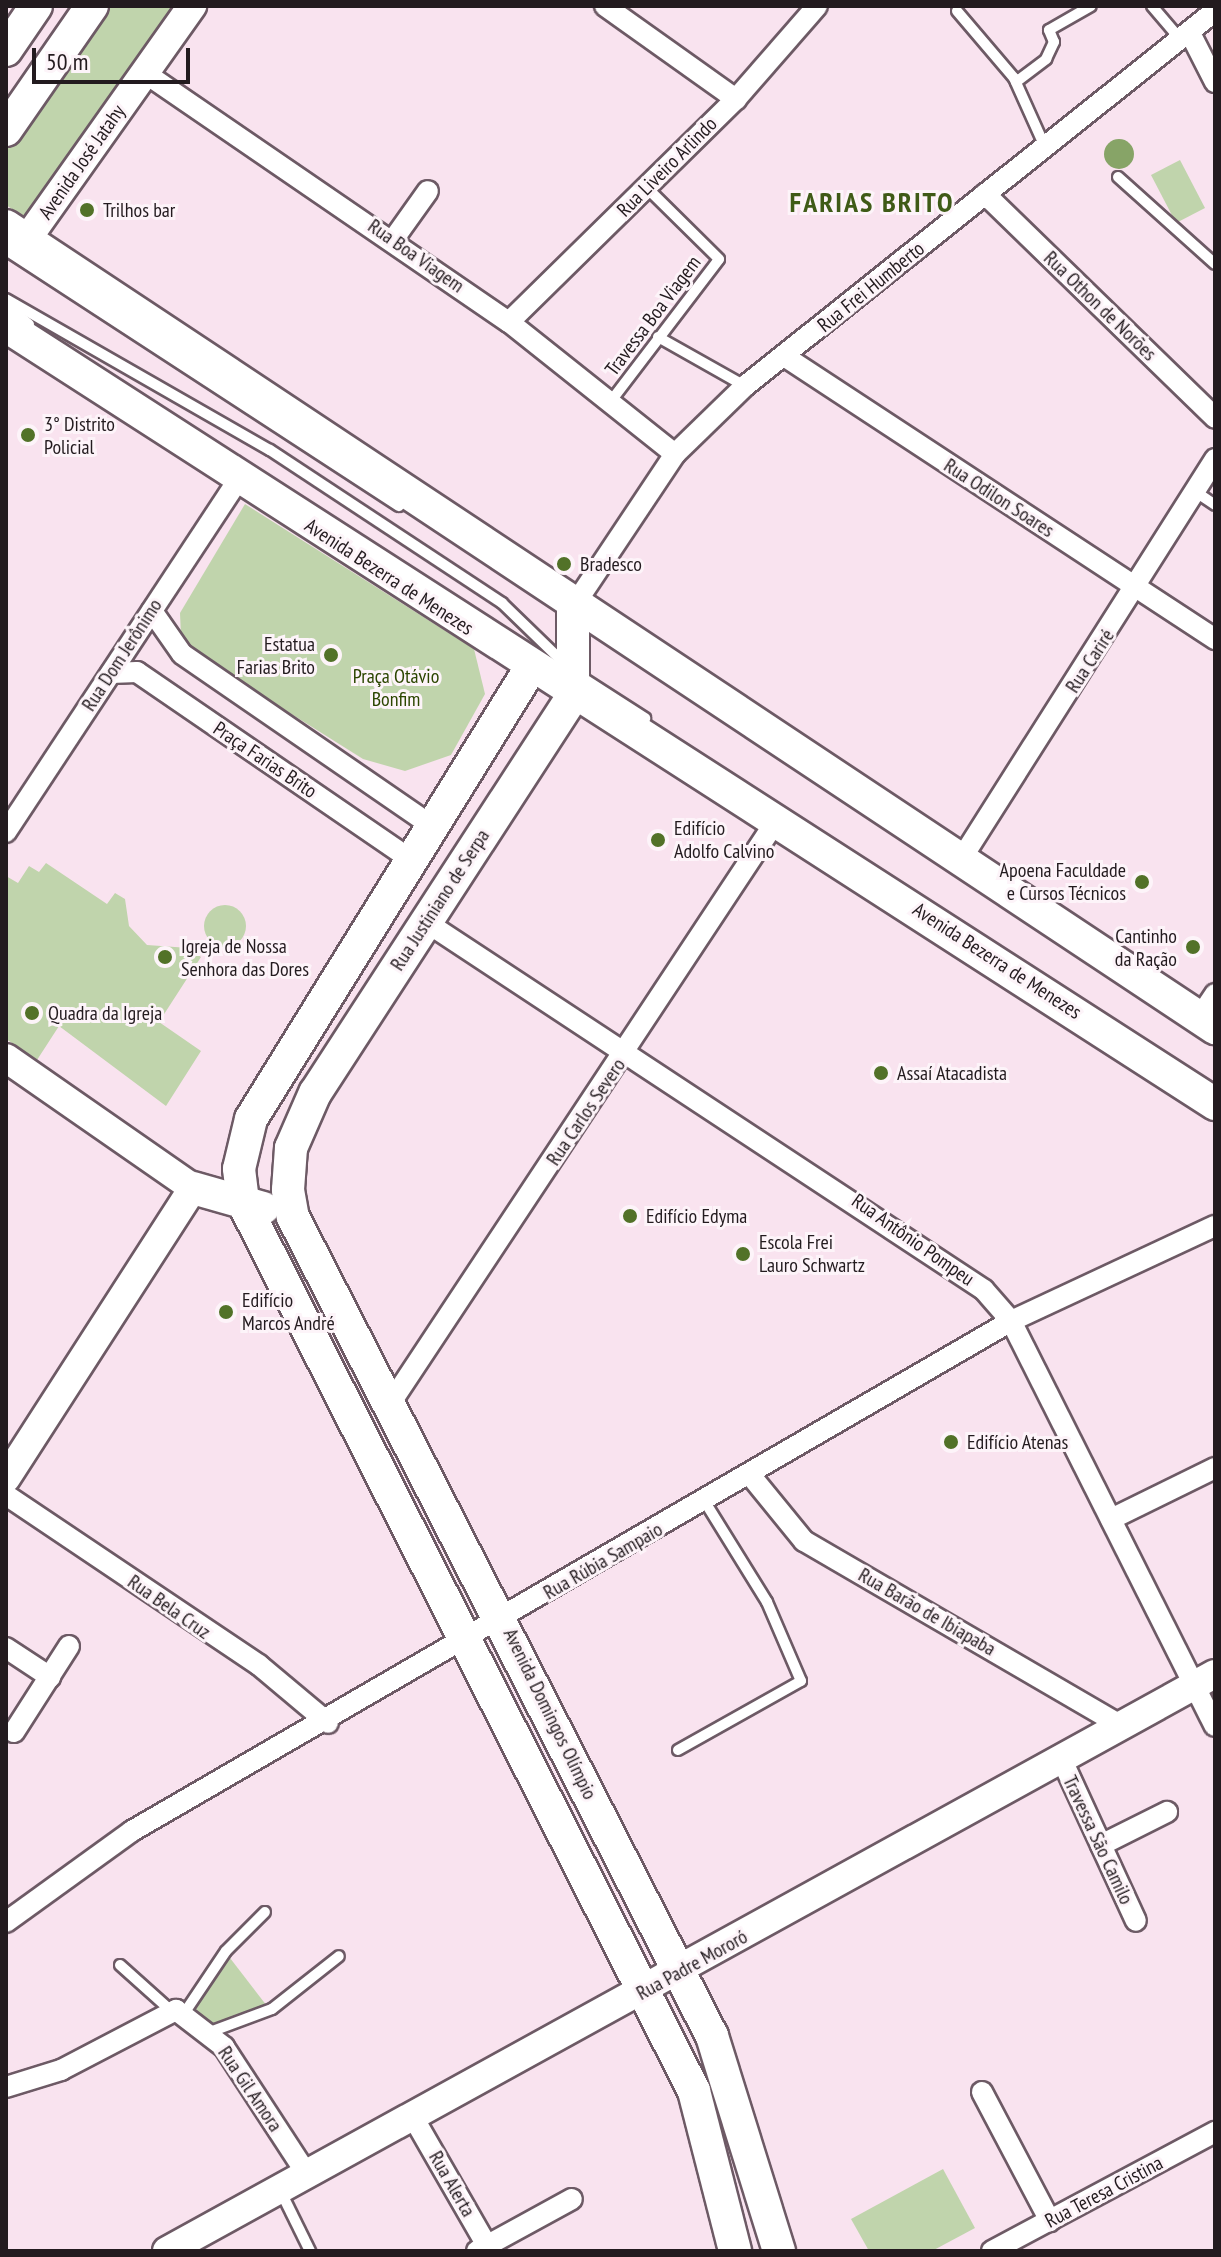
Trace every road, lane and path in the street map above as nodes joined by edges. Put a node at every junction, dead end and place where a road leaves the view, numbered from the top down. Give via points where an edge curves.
1 (36, 6) edge
2 (92, 6) edge
3 (192, 6) edge
4 (605, 6) edge
5 (817, 6) edge
6 (1091, 6) edge
7 (1152, 6) edge
8 (957, 11) dead end
9 (1215, 11) edge
10 (1185, 37) junction
11 (6, 50) edge
12 (145, 73) junction
13 (1016, 82) junction
14 (1215, 82) edge
15 (736, 99) junction
16 (6, 130) edge
17 (1045, 148) junction
18 (1118, 177) dead end
19 (646, 187) junction
20 (428, 191) dead end
21 (985, 194) junction
22 (13, 239) edge
23 (393, 240) junction
24 (1215, 264) edge
25 (6, 302) edge
26 (509, 322) junction
27 (6, 326) edge
28 (658, 337) junction
29 (784, 356) junction
30 (745, 386) junction
31 (611, 401) junction
32 (1215, 418) edge
33 (675, 454) junction
34 (1215, 459) edge
35 (239, 479) junction
36 (1196, 492) junction
37 (1215, 505) edge
38 (407, 511) dead end
39 (420, 520) dead end
40 (1137, 589) junction
41 (573, 607) junction
42 (152, 611) junction
43 (1215, 639) edge
44 (530, 669) junction
45 (111, 673) junction
46 (573, 684) junction
47 (778, 818) junction
48 (435, 828) junction
49 (6, 832) edge
50 (960, 861) junction
51 (415, 862) junction
52 (426, 922) junction
53 (1210, 1013) edge
54 (627, 1050) junction
55 (6, 1058) edge
56 (1215, 1104) edge
57 (291, 1148) junction
58 (239, 1169) junction
59 (193, 1188) junction
60 (288, 1190) joint
61 (243, 1202) junction
62 (1215, 1226) edge
63 (1011, 1321) junction
64 (367, 1359) junction
65 (390, 1404) junction
66 (1215, 1468) edge
67 (751, 1476) junction
68 (6, 1478) edge
69 (6, 1495) edge
70 (705, 1502) junction
71 (1111, 1519) junction
72 (503, 1619) junction
73 (464, 1642) junction
74 (69, 1646) dead end
75 (6, 1648) edge
76 (50, 1677) junction
77 (1204, 1680) edge
78 (328, 1723) junction
79 (1122, 1726) junction
80 (1215, 1726) edge
81 (14, 1732) dead end
82 (678, 1750) dead end
83 (1061, 1758) junction
84 (1167, 1812) dead end
85 (1101, 1845) junction
86 (265, 1912) dead end
87 (1136, 1921) dead end
88 (6, 1922) edge
89 (339, 1956) dead end
90 (120, 1965) dead end
91 (680, 1972) junction
92 (643, 1992) junction
93 (177, 2011) junction
94 (210, 2032) junction
95 (6, 2087) edge
96 (982, 2092) dead end
97 (413, 2117) junction
98 (1215, 2132) edge
99 (306, 2173) junction
100 (279, 2188) junction
101 (572, 2199) dead end
102 (1050, 2221) junction
103 (485, 2249) edge
104 (167, 2251) edge
105 (310, 2251) edge
106 (735, 2251) edge
107 (779, 2251) edge
108 (992, 2251) edge

1 - 11 main road
2 - 16 main road
3 - 12 street, Avenida José Jatahy
4 - 15 street
5 - 15 street, Rua Liveiro Arlindo
6 - 13 lane via 1049,30 1054,42 1046,59
7 - 10 lane
8 - 13 lane
9 - 10 street, Rua Frei Humberto
10 - 14 street
10 - 17 street, Rua Frei Humberto
12 - 22 street, Avenida José Jatahy
12 - 23 street, Rua Boa Viagem
13 - 17 lane via 1014,91
15 - 19 street, Rua Liveiro Arlindo
17 - 21 street, Rua Frei Humberto
18 - 24 lane
19 - 26 street, Rua Liveiro Arlindo
19 - 28 lane, Travessa Boa Viagem via 719,259
20 - 23 street
21 - 29 street, Rua Frei Humberto
21 - 32 street, Rua Othon de Norões
22 - 38 lane
22 - 41 main road via 524,565
23 - 26 street, Rua Boa Viagem
25 - 46 lane, Avenida Bezerra de Menezes
25 - 46 lane, Avenida Bezerra de Menezes via 270,450 502,603
26 - 31 street, Rua Boa Viagem
27 - 35 main road, Avenida Bezerra de Menezes
28 - 30 lane
28 - 31 lane, Travessa Boa Viagem
29 - 30 street, Rua Frei Humberto
29 - 40 street, Rua Odilon Soares
30 - 33 street, Rua Frei Humberto
31 - 33 street, Rua Boa Viagem
33 - 41 street, Rua Frei Humberto
34 - 36 street, Rua Cariré
35 - 42 street, Rua Dom Jerônimo
35 - 44 main road, Avenida Bezerra de Menezes
36 - 37 lane
36 - 40 street, Rua Cariré
39 - 41 lane via 533,593
40 - 43 street, Rua Odilon Soares
40 - 50 street, Rua Cariré
41 - 46 main road
41 - 50 main road
42 - 45 street, Rua Dom Jerônimo
42 - 48 street, Praça Farias Brito via 182,654
44 - 46 main road, Avenida Bezerra de Menezes
44 - 48 main road, Rua Justiniano de Serpa
45 - 49 street, Rua Dom Jerônimo
45 - 51 street, Praça Farias Brito via 137,672
46 - 47 main road, Avenida Bezerra de Menezes via 717,789
46 - 52 main road, Rua Justiniano de Serpa
47 - 54 street, Rua Carlos Severo
47 - 56 main road, Avenida Bezerra de Menezes
48 - 51 main road, Rua Justiniano de Serpa
50 - 53 main road
51 - 58 main road, Rua Justiniano de Serpa via 251,1119
52 - 54 street, Rua Antônio Pompeu
52 - 57 main road, Rua Justiniano de Serpa via 315,1093
54 - 63 street, Rua Antônio Pompeu via 963,1270
54 - 65 street, Rua Carlos Severo
55 - 59 street
57 - 58 main road
57 - 60 main road, Rua Justiniano de Serpa
58 - 59 main road
58 - 61 main road, Rua Justiniano de Serpa
59 - 61 main road
59 - 68 street
60 - 64 main road, Avenida Domingos Olímpio via 293,1217
61 - 64 main road via 275,1215 322,1309
61 - 73 main road, Avenida Domingos Olímpio
62 - 63 street, Rua Rúbia Sampaio
63 - 67 street, Rua Rúbia Sampaio
63 - 71 street, Rua Antônio Pompeu
64 - 65 main road, Avenida Domingos Olímpio
65 - 72 main road, Avenida Domingos Olímpio
66 - 71 street
67 - 70 street, Rua Rúbia Sampaio
67 - 79 street, Rua Barão de Ibiapaba via 804,1541
69 - 78 street, Rua Bela Cruz via 259,1665
70 - 72 street, Rua Rúbia Sampaio
70 - 82 lane via 767,1602 801,1681
71 - 77 street, Rua Antônio Pompeu
72 - 73 street, Rua Rúbia Sampaio
72 - 91 main road, Avenida Domingos Olímpio
73 - 78 street, Rua Rúbia Sampaio
73 - 92 main road, Avenida Domingos Olímpio
74 - 76 street
75 - 76 street
76 - 81 street
77 - 79 street, Rua Padre Mororó
77 - 80 street, Rua Antônio Pompeu
78 - 88 street, Rua Rúbia Sampaio via 132,1831
79 - 83 street, Rua Padre Mororó
83 - 85 street, Travessa São Camilo
83 - 91 street, Rua Padre Mororó
84 - 85 street
85 - 87 street, Travessa São Camilo
86 - 93 lane
89 - 94 lane via 272,2009
90 - 93 lane
91 - 92 street, Rua Padre Mororó
91 - 107 main road, Avenida Domingos Olímpio via 725,2069
92 - 97 street, Rua Padre Mororó
92 - 106 main road, Avenida Domingos Olímpio via 694,2091
93 - 94 street, Rua Gil Amora
93 - 95 street via 88,2057
94 - 99 street, Rua Gil Amora
96 - 102 street
97 - 99 street, Rua Padre Mororó
97 - 103 street, Rua Alerta
98 - 102 street, Rua Teresa Cristina
99 - 100 street, Rua Padre Mororó
100 - 104 street, Rua Padre Mororó
100 - 105 lane
101 - 103 street
102 - 108 street, Rua Teresa Cristina

